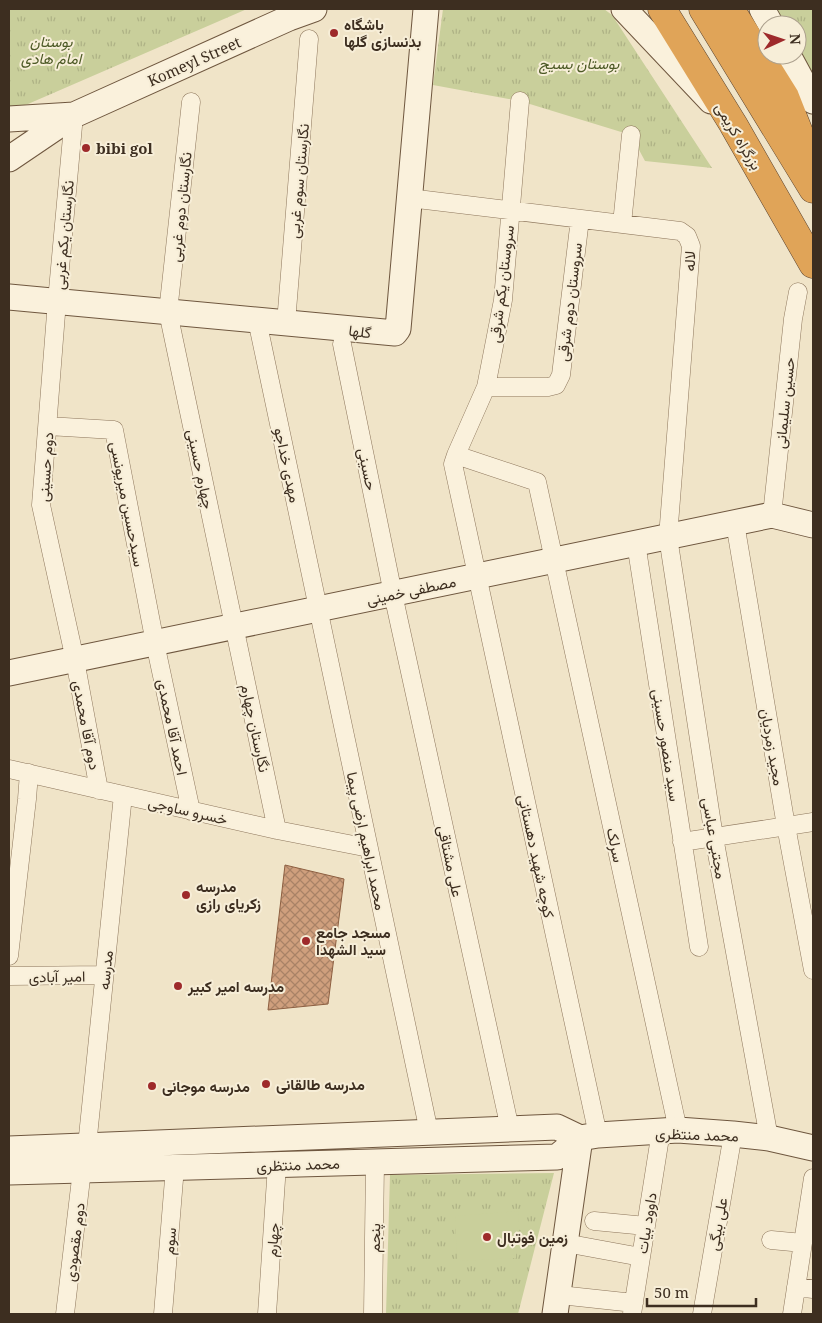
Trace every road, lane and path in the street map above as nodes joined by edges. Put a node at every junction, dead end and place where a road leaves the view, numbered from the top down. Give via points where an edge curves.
1 (314, 9) edge
2 (624, 9) edge
3 (662, 9) edge
4 (703, 9) edge
5 (730, 9) edge
6 (424, 12) edge
7 (310, 39) dead end
8 (793, 65) edge
9 (520, 101) dead end
10 (813, 101) edge
11 (191, 102) dead end
12 (74, 115) junction
13 (9, 119) edge
14 (733, 124) junction
15 (631, 135) dead end
16 (9, 158) edge
17 (813, 171) edge
18 (813, 189) edge
19 (409, 198) junction
20 (511, 210) junction
21 (580, 219) junction
22 (622, 224) junction
23 (813, 264) edge
24 (798, 292) dead end
25 (9, 297) edge
26 (56, 302) junction
27 (168, 312) junction
28 (257, 320) junction
29 (286, 323) junction
30 (342, 344) dead end
31 (486, 387) junction
32 (48, 426) junction
33 (456, 455) junction
34 (772, 515) junction
35 (735, 523) junction
36 (813, 525) edge
37 (668, 536) junction
38 (636, 543) junction
39 (554, 560) junction
40 (477, 576) junction
41 (393, 594) junction
42 (318, 609) junction
43 (234, 627) junction
44 (155, 643) junction
45 (75, 660) junction
46 (9, 673) edge
47 (10, 766) edge
48 (29, 774) junction
49 (99, 790) junction
50 (122, 795) junction
51 (191, 810) junction
52 (813, 822) edge
53 (786, 826) junction
54 (277, 830) junction
55 (714, 837) junction
56 (682, 842) junction
57 (369, 848) junction
58 (699, 947) dead end
59 (9, 956) edge
60 (813, 970) edge
61 (104, 975) junction
62 (9, 976) edge
63 (510, 1129) junction
64 (669, 1130) junction
65 (429, 1132) junction
66 (733, 1134) junction
67 (589, 1137) junction
68 (769, 1138) junction
69 (87, 1146) junction
70 (9, 1148) edge
71 (813, 1148) edge
72 (375, 1162) junction
73 (277, 1165) junction
74 (175, 1167) junction
75 (82, 1170) junction
76 (9, 1172) edge
77 (813, 1178) edge
78 (811, 1208) edge
79 (594, 1221) dead end
80 (646, 1226) junction
81 (771, 1240) dead end
82 (565, 1243) junction
83 (803, 1243) junction
84 (641, 1257) junction
85 (805, 1288) edge
86 (633, 1309) edge
87 (559, 1310) edge
88 (66, 1314) edge
89 (163, 1314) edge
90 (267, 1314) edge
91 (373, 1314) edge
92 (702, 1314) edge
93 (792, 1314) edge

1 - 12 street, Komeyl Street
2 - 14 street
3 - 14 highway, بزرگراه کریمی
4 - 18 highway
5 - 17 highway via 785,97
6 - 19 street, گلها
7 - 29 street, نگارستان سوم غربی
8 - 10 street
9 - 20 street, سروستان یکم شرقی
11 - 27 street, نگارستان دوم غربی
12 - 13 street, Komeyl Street
12 - 16 street, Komeyl Street
12 - 26 street, نگارستان یکم غربی
14 - 23 highway, بزرگراه کریمی
15 - 22 street
19 - 20 street, لاله
19 - 29 street, گلها via 398,329 395,333
20 - 21 street, لاله
20 - 31 street, سروستان یکم شرقی via 503,300
21 - 22 street, لاله
21 - 31 street, سروستان دوم شرقی via 561,375 556,385
22 - 37 street, لاله via 680,231 688,236 691,246
24 - 34 street, حسین سلیمانی
25 - 26 street, گلها
26 - 27 street, گلها
26 - 32 street, دوم حسینی
27 - 28 street, گلها
27 - 43 street, چهارم حسینی
28 - 29 street, گلها
28 - 42 street, مهدی خداجو
30 - 41 street, حسینی
31 - 33 street, سروستان یکم شرقی
32 - 44 street, سیدحسین میریونسی via 114,430
32 - 45 street, دوم حسینی via 41,505
33 - 39 street, سرلک via 537,482
33 - 40 street, کوچه شهید دهستانی via 454,475
34 - 35 street, مصطفی خمینی
34 - 36 street, مصطفی خمینی
35 - 37 street, مصطفی خمینی
35 - 53 street, مجید زمردیان
37 - 38 street, مصطفی خمینی
37 - 55 street, مجتبی عباسی
38 - 39 street, مصطفی خمینی
38 - 56 street, سید منصور حسینی
39 - 40 street, مصطفی خمینی
39 - 64 street, سرلک
40 - 41 street, مصطفی خمینی
40 - 67 street, کوچه شهید دهستانی
41 - 42 street, مصطفی خمینی
41 - 63 street, علی مشتاقی
42 - 43 street, مصطفی خمینی
42 - 57 street, محمد ابراهیم ارضی پیما
43 - 44 street, مصطفی خمینی
43 - 54 street, نگارستان چهارم
44 - 45 street, مصطفی خمینی
44 - 51 street, احمد آقا محمدی
45 - 46 street, مصطفی خمینی
45 - 49 street, دوم آقا محمدی
47 - 48 street, خسرو ساوجی
48 - 49 street, خسرو ساوجی
48 - 59 street
49 - 50 street, خسرو ساوجی
50 - 51 street, خسرو ساوجی
50 - 61 street, مدرسه
51 - 54 street, خسرو ساوجی
52 - 53 street
53 - 55 street
53 - 60 street, مجید زمردیان
54 - 57 street, خسرو ساوجی
55 - 56 street
55 - 68 street, مجتبی عباسی
56 - 58 street, سید منصور حسینی
57 - 65 street, محمد ابراهیم ارضی پیما
61 - 62 street, امیر آبادی
61 - 69 street, مدرسه
63 - 65 street, محمد منتظری
63 - 67 street, محمد منتظری via 557,1127
64 - 66 street, محمد منتظری
64 - 67 street, محمد منتظری
64 - 80 street, داوود بیات
65 - 69 street, محمد منتظری
66 - 68 street, محمد منتظری
66 - 92 street, علی بیگی
67 - 72 street, محمد منتظری via 557,1157
67 - 82 street
68 - 71 street, محمد منتظری
69 - 70 street, محمد منتظری
72 - 73 street, محمد منتظری
72 - 91 street, پنجم
73 - 74 street, محمد منتظری
73 - 90 street, چهارم
74 - 75 street, محمد منتظری
74 - 89 street, سوم
75 - 76 street, محمد منتظری
75 - 88 street, دوم مقصودی
77 - 78 street
78 - 83 street
79 - 80 street
80 - 84 street, داوود بیات
81 - 83 street
82 - 84 street
82 - 87 street
83 - 85 street
84 - 86 street, داوود بیات
85 - 93 street
86 - 87 street

